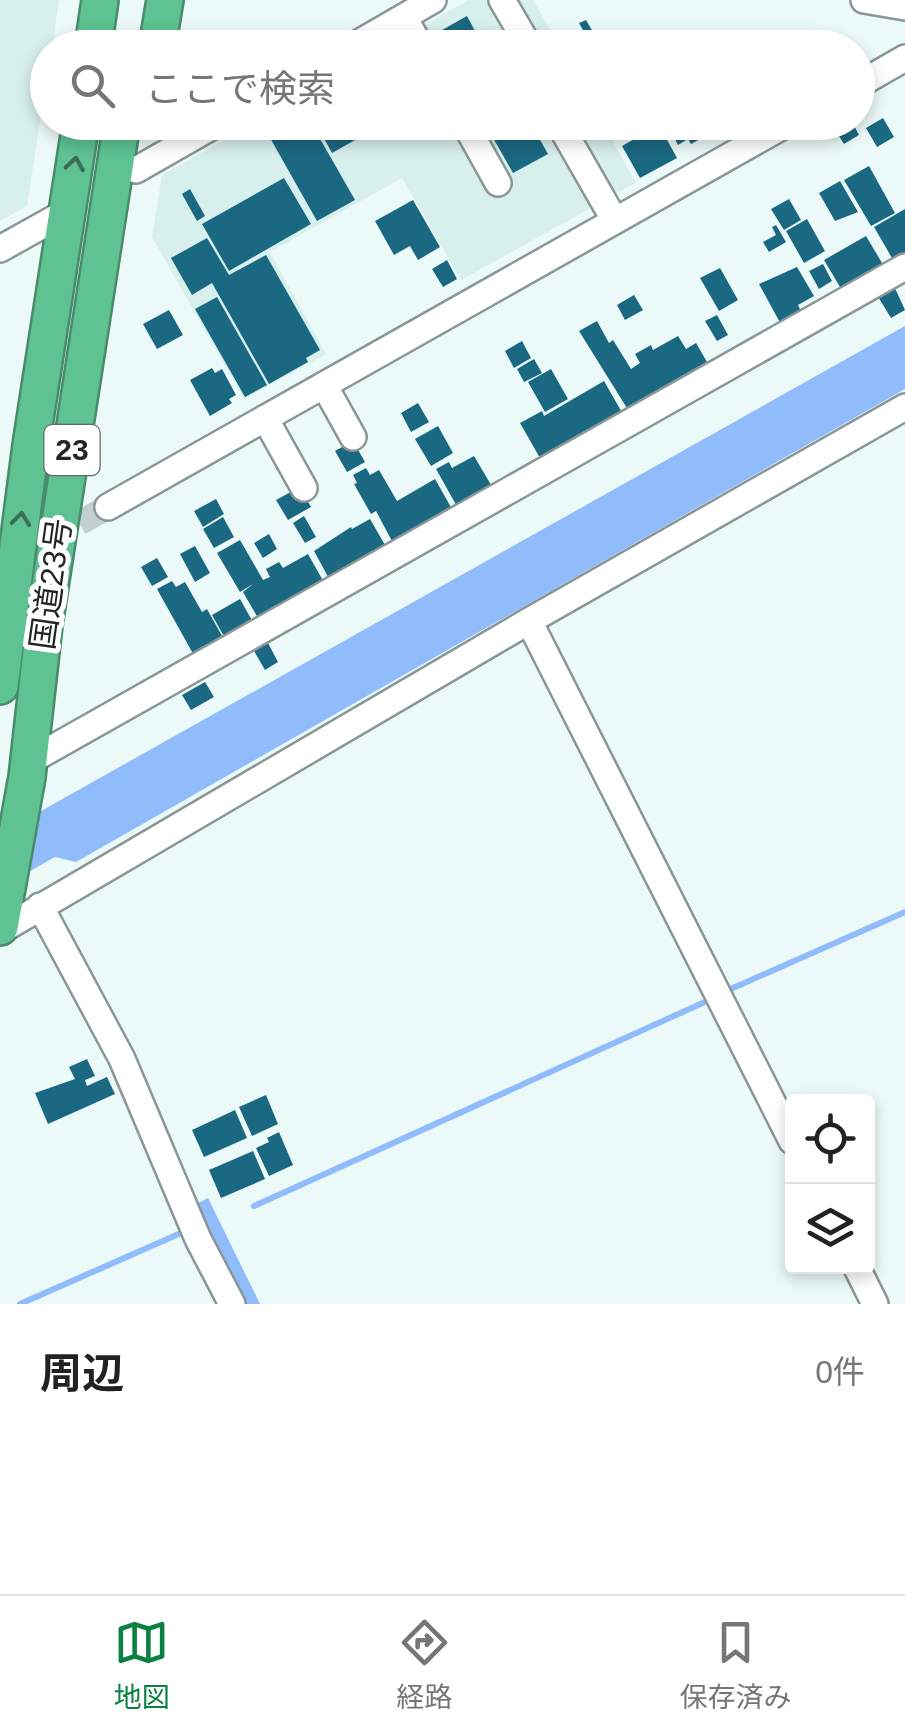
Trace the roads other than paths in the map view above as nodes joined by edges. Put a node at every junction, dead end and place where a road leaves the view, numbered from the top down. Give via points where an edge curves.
1 (100, 0) edge
2 (140, 0) edge
3 (165, 0) edge
4 (433, 0) edge
5 (502, 0) edge
6 (864, 0) edge
7 (905, 7) edge
8 (404, 17) junction
9 (95, 30) edge
10 (136, 30) edge
11 (160, 30) edge
12 (381, 30) edge
13 (412, 30) edge
14 (520, 30) edge
15 (905, 58) edge
16 (875, 75) edge
17 (78, 140) edge
18 (119, 140) edge
19 (141, 140) edge
20 (188, 140) edge
21 (474, 140) edge
22 (569, 140) edge
23 (758, 140) edge
24 (136, 170) junction
25 (498, 182) dead end
26 (68, 212) junction
27 (615, 221) junction
28 (0, 248) edge
29 (905, 267) edge
30 (324, 385) junction
31 (905, 406) edge
32 (265, 418) junction
33 (354, 437) dead end
34 (304, 488) dead end
35 (108, 506) tunnel mouth
36 (529, 621) junction
37 (0, 686) edge
38 (34, 704) junction
39 (28, 769) junction
40 (40, 906) junction
41 (0, 929) edge
42 (785, 1128) edge
43 (860, 1274) edge
44 (232, 1304) edge
45 (875, 1304) edge

1 - 9 highway
2 - 10 highway
3 - 11 highway
4 - 8 street
5 - 14 street
6 - 7 street
8 - 12 street
8 - 13 street
15 - 16 street
26 -> 17 highway, 国道23号 / 23
18 - 38 highway, 国道23号 / 23
19 - 24 highway
20 - 24 street
21 - 25 street
22 - 27 street
23 - 27 street
24 - 38 highway via 66,592
26 - 28 street
37 -> 26 highway, 国道23号 / 23
27 - 30 street
29 - 39 street
30 - 32 street
30 - 33 street
31 - 36 street
32 - 34 street
32 - 35 street
36 - 40 street
36 - 42 street
38 - 39 highway, 国道23号 / 23
39 - 41 highway, 国道23号 / 23
40 - 41 street
40 - 44 street via 122,1058
43 - 45 street

